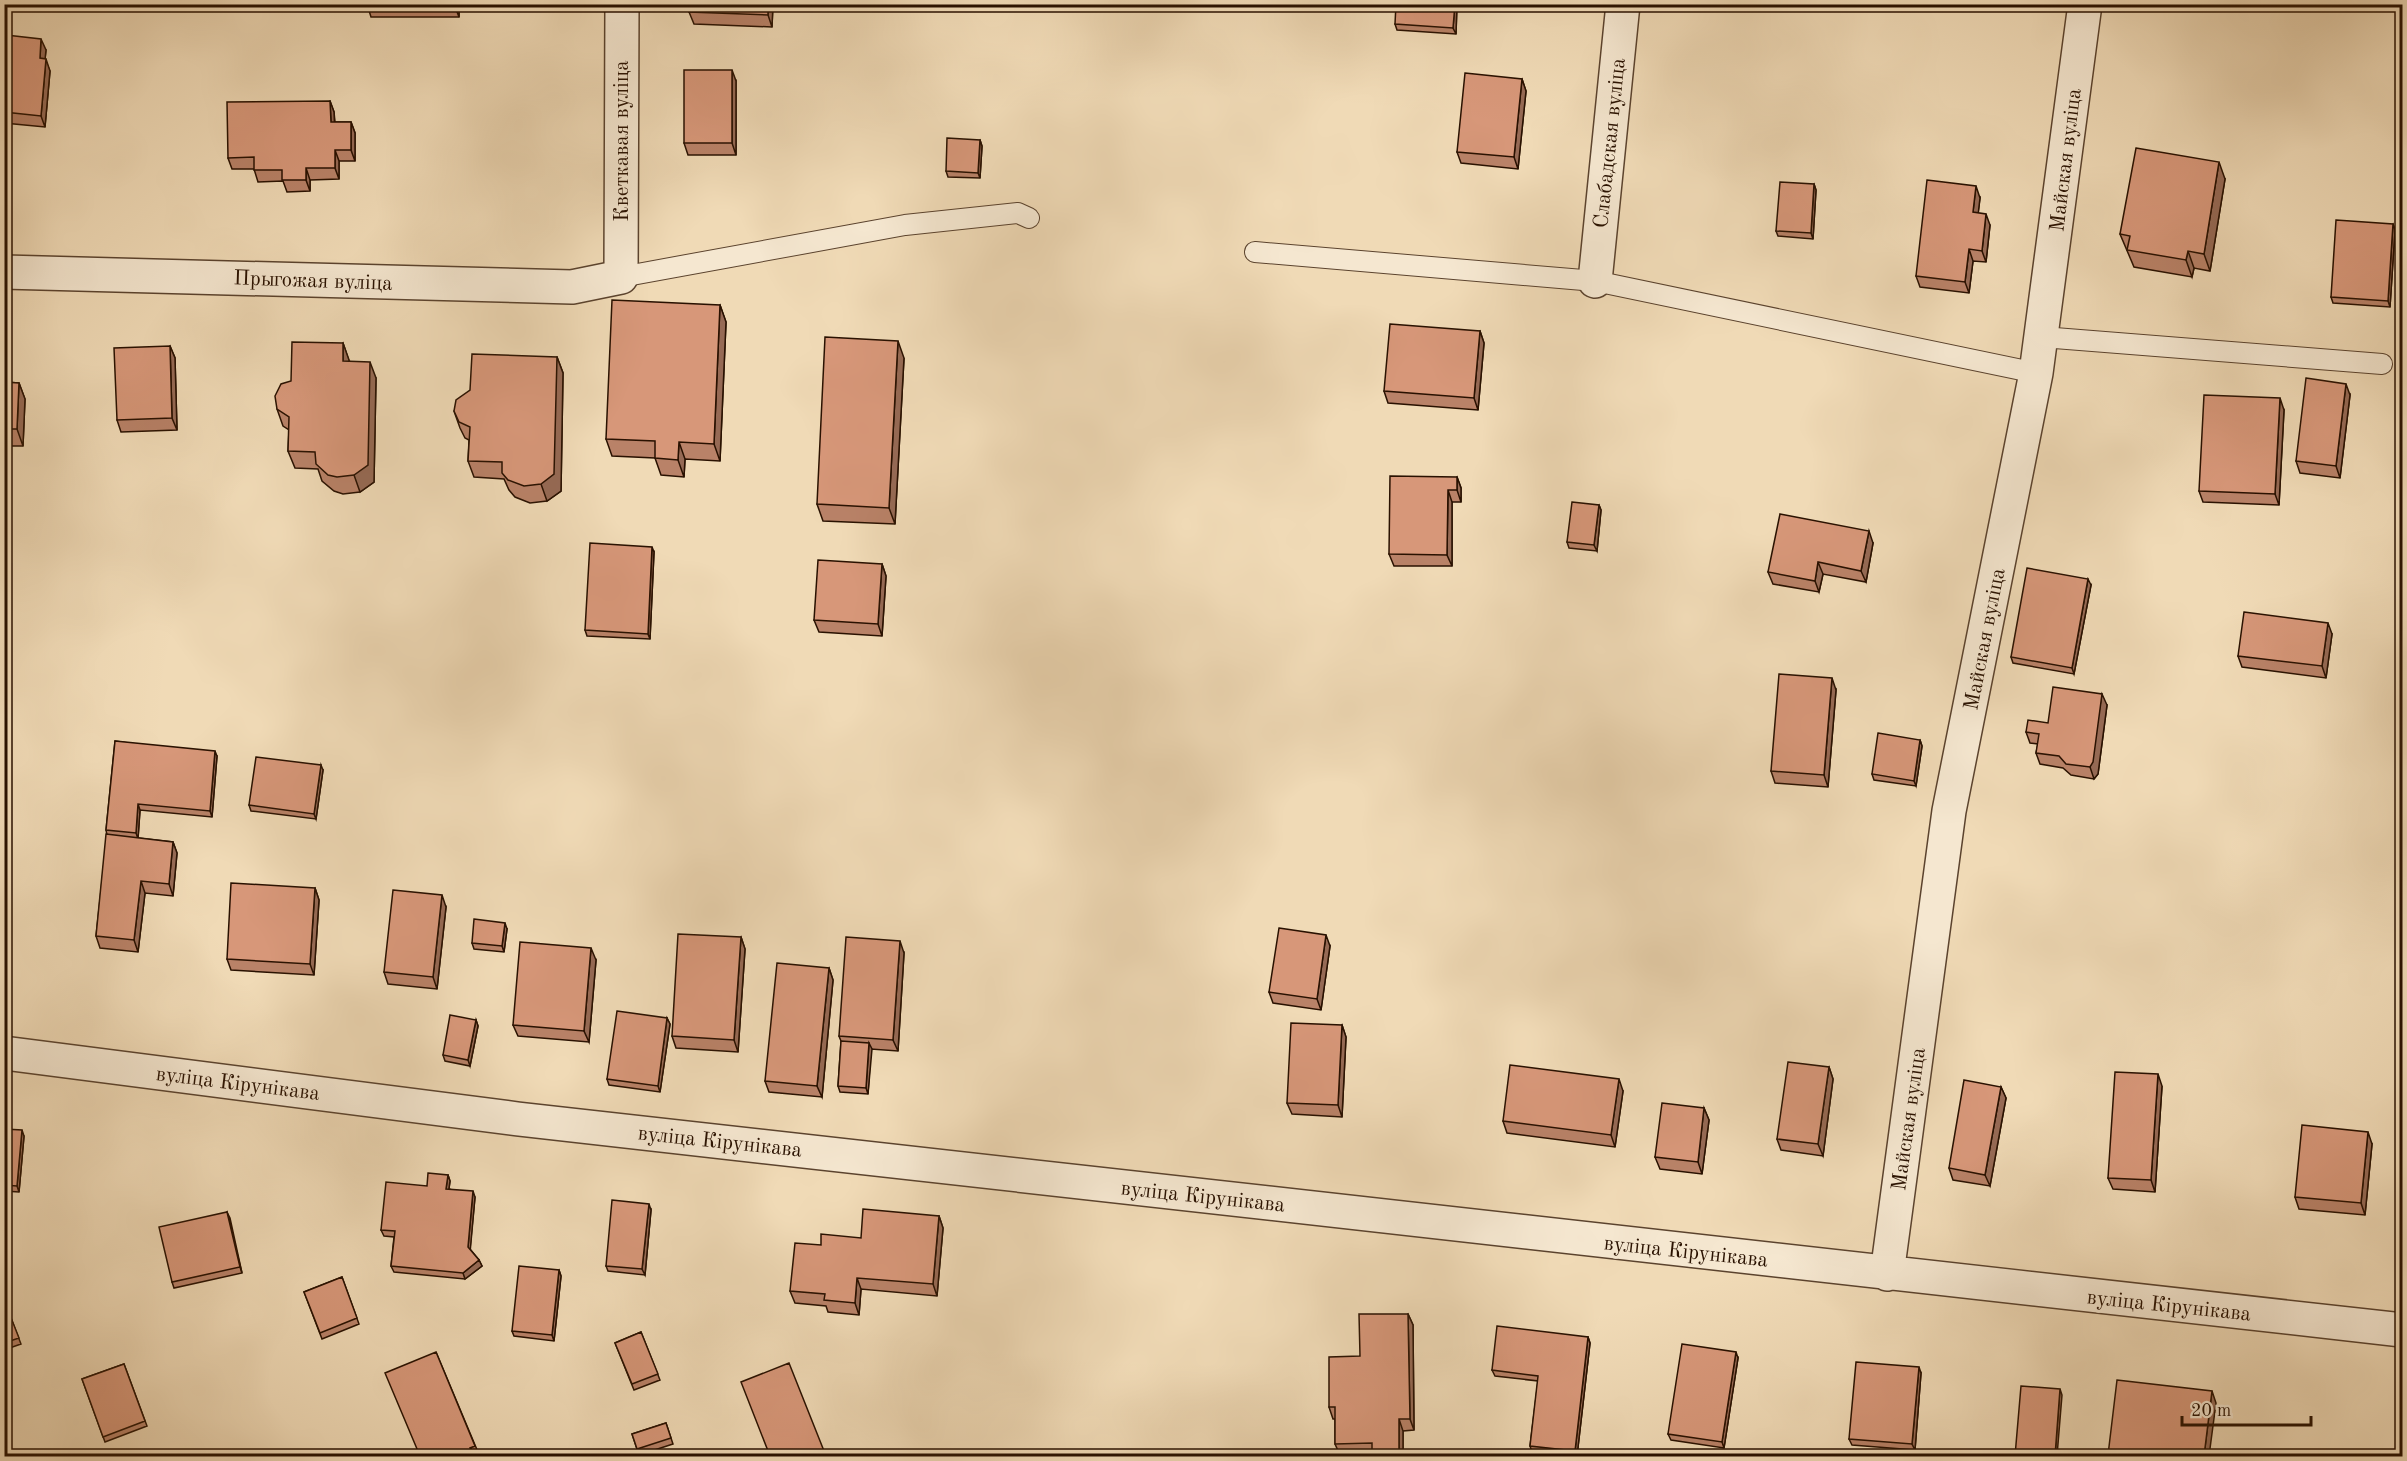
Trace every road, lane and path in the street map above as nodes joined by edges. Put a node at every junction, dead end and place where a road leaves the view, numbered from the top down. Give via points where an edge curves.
1 (622, 4) edge
2 (1623, 4) edge
3 (2085, 4) edge
4 (1029, 218) dead end
5 (1255, 252) dead end
6 (4, 272) edge
7 (621, 277) junction
8 (1595, 280) junction
9 (2042, 337) junction
10 (2382, 364) dead end
11 (2036, 373) junction
12 (4, 1053) edge
13 (1887, 1274) junction
14 (2403, 1330) edge

1 - 7 street, Кветкавая вуліца
2 - 8 street, Слабадская вуліца
3 - 9 street, Майская вуліца
4 - 7 lane via 1018,213 905,225
5 - 8 lane
6 - 7 street, Прыгожая вуліца via 572,287
8 - 11 lane
9 - 10 lane
9 - 11 street, Майская вуліца
11 - 13 street, Майская вуліца via 1950,811
12 - 13 street, вуліца Кірунікава via 518,1119
13 - 14 street, вуліца Кірунікава

